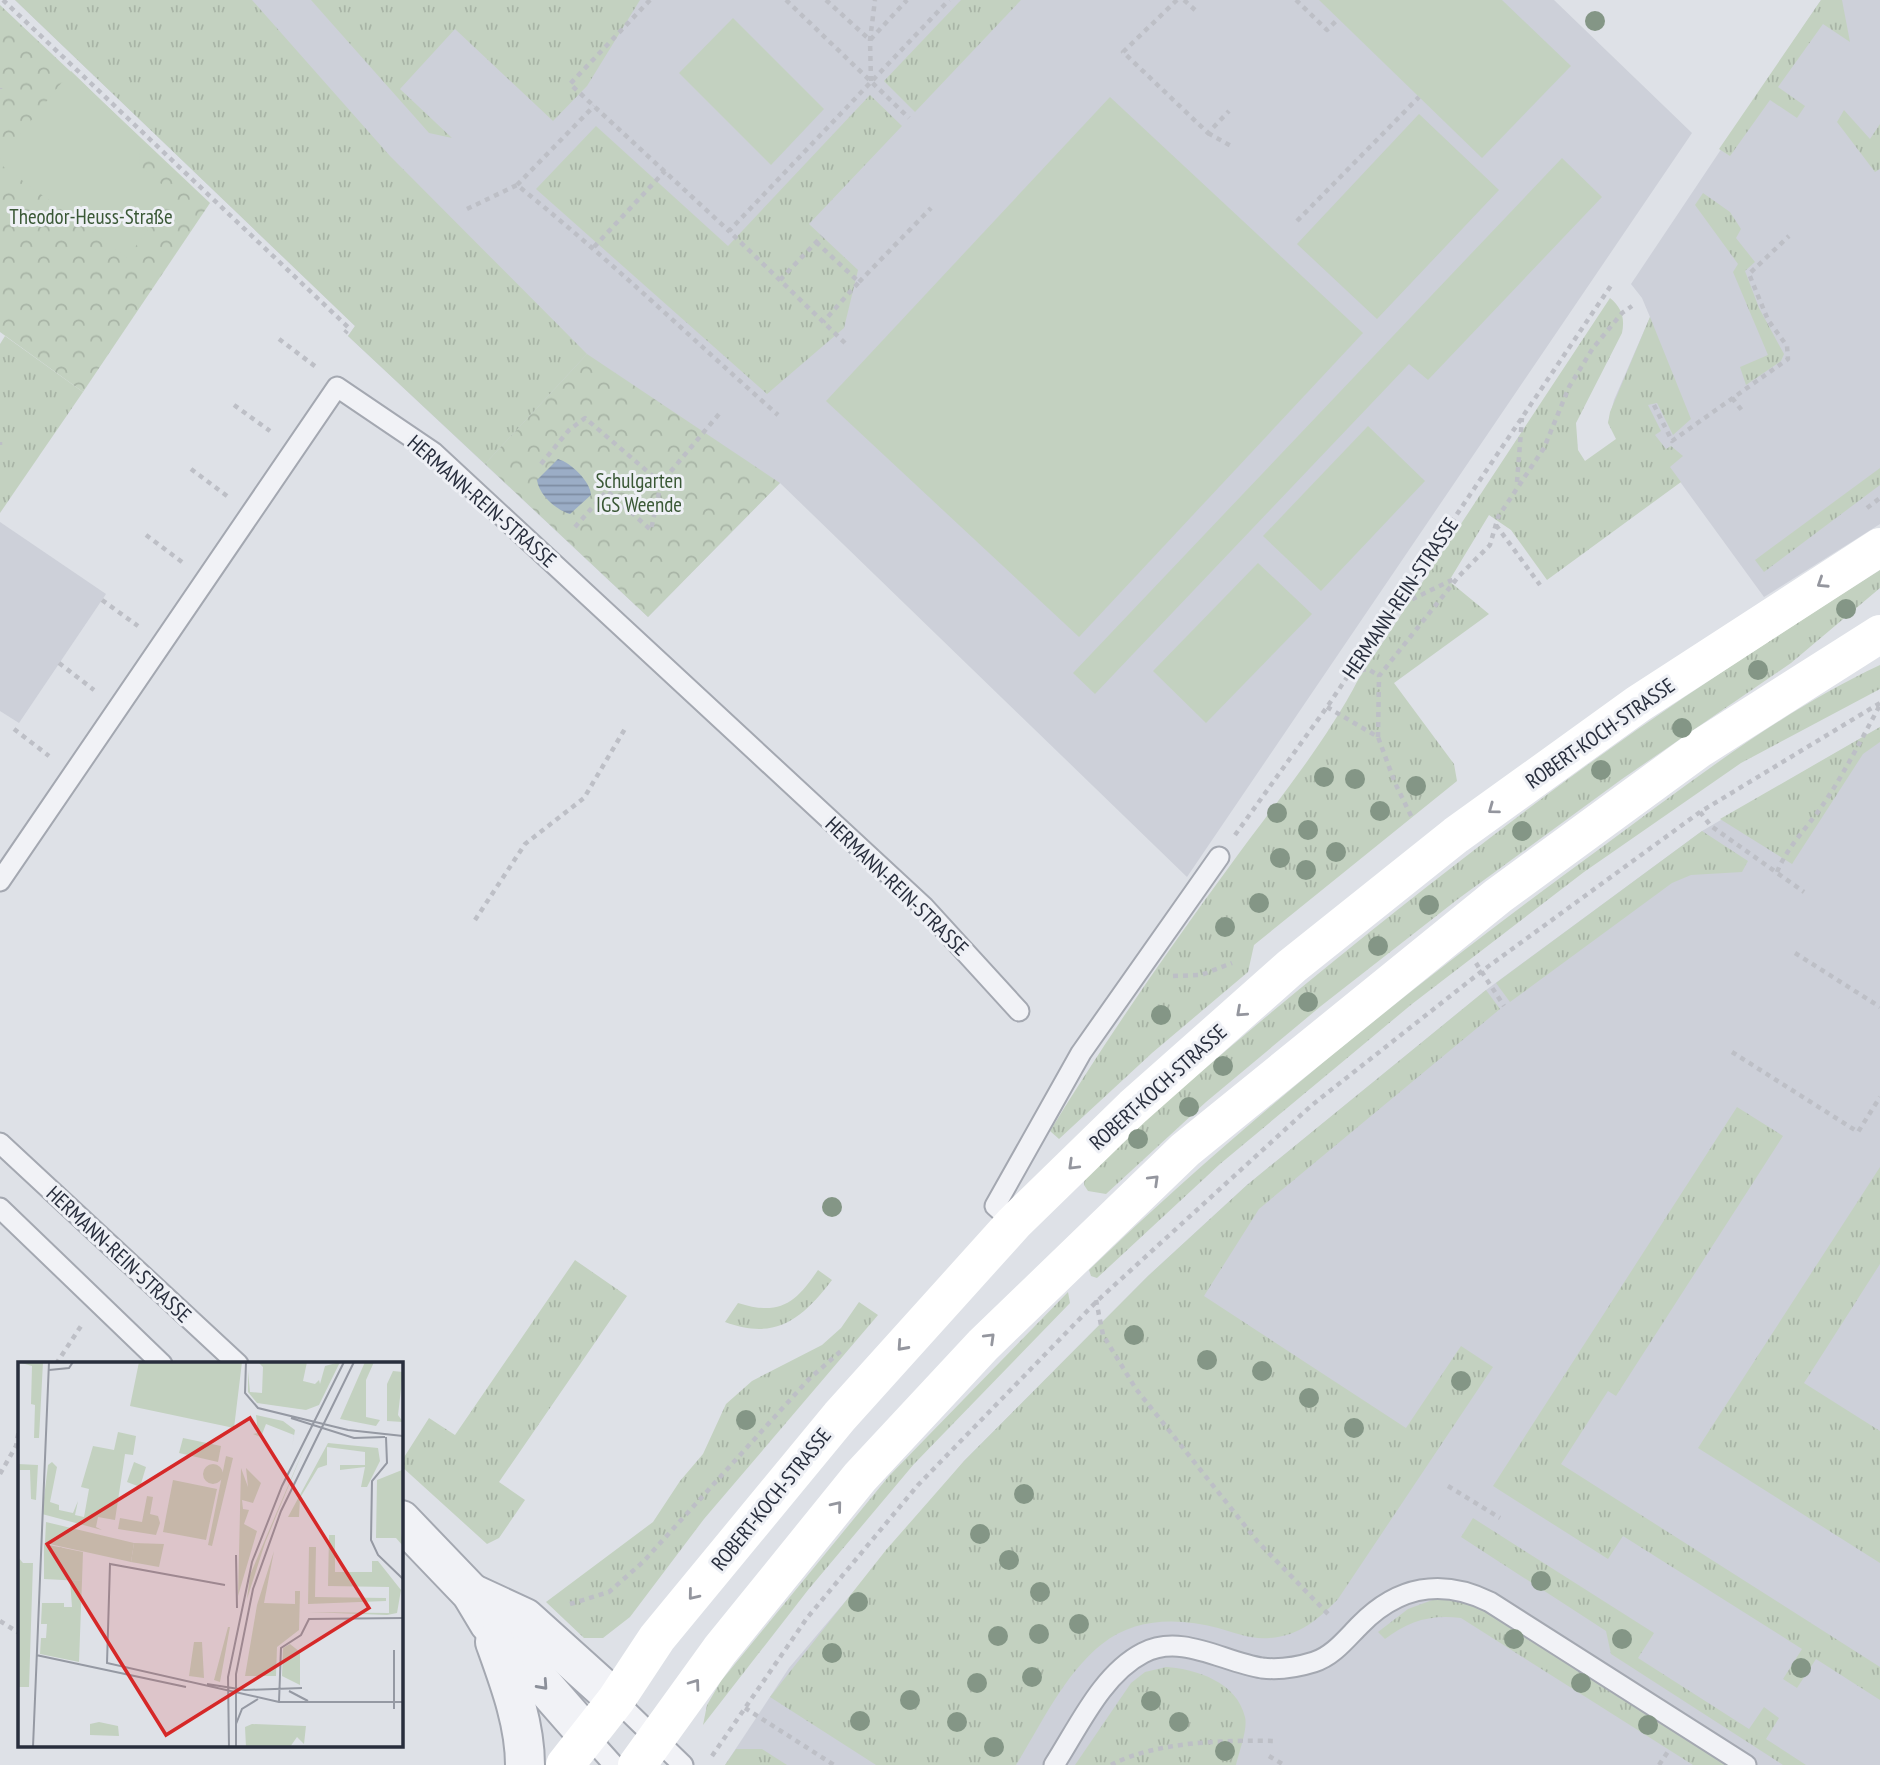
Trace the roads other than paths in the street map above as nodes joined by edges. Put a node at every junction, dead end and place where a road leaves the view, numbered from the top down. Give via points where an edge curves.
1 (1880, 547) edge
2 (1880, 634) edge
3 (1219, 857) road end
4 (0, 881) edge
5 (1019, 1011) dead end
6 (0, 1143) edge
7 (0, 1208) edge
8 (1014, 1223) junction
9 (160, 1362) edge
10 (236, 1362) edge
11 (402, 1521) edge
12 (495, 1612) junction
13 (616, 1700) junction
14 (577, 1750) edge
15 (646, 1752) edge
16 (525, 1765) edge
17 (614, 1765) edge
18 (682, 1765) edge
19 (1054, 1765) edge
20 (1746, 1765) edge

1 -> 8 street, ROBERT-KOCH-STRASSE via 1637,704 1456,835 1292,966 1133,1107
15 -> 2 street via 720,1650 860,1477 983,1345 1185,1150 1498,896 1699,749
3 - 8 lane via 1081,1053 995,1206
4 - 5 lane, HERMANN-REIN-STRASSE via 337,387 433,452 923,907
6 - 10 lane, HERMANN-REIN-STRASSE
7 - 9 lane
8 -> 13 street, ROBERT-KOCH-STRASSE via 783,1483 657,1638
11 - 12 street
12 - 13 street
12 -> 14 street
12 - 16 street via 525,1745
13 - 14 street, ROBERT-KOCH-STRASSE
13 - 15 lane
14 - 17 lane
15 - 18 lane
19 - 20 lane via 1110,1681 1149,1650 1184,1647 1279,1669 1325,1658 1369,1616 1415,1591 1440,1586 1490,1602

